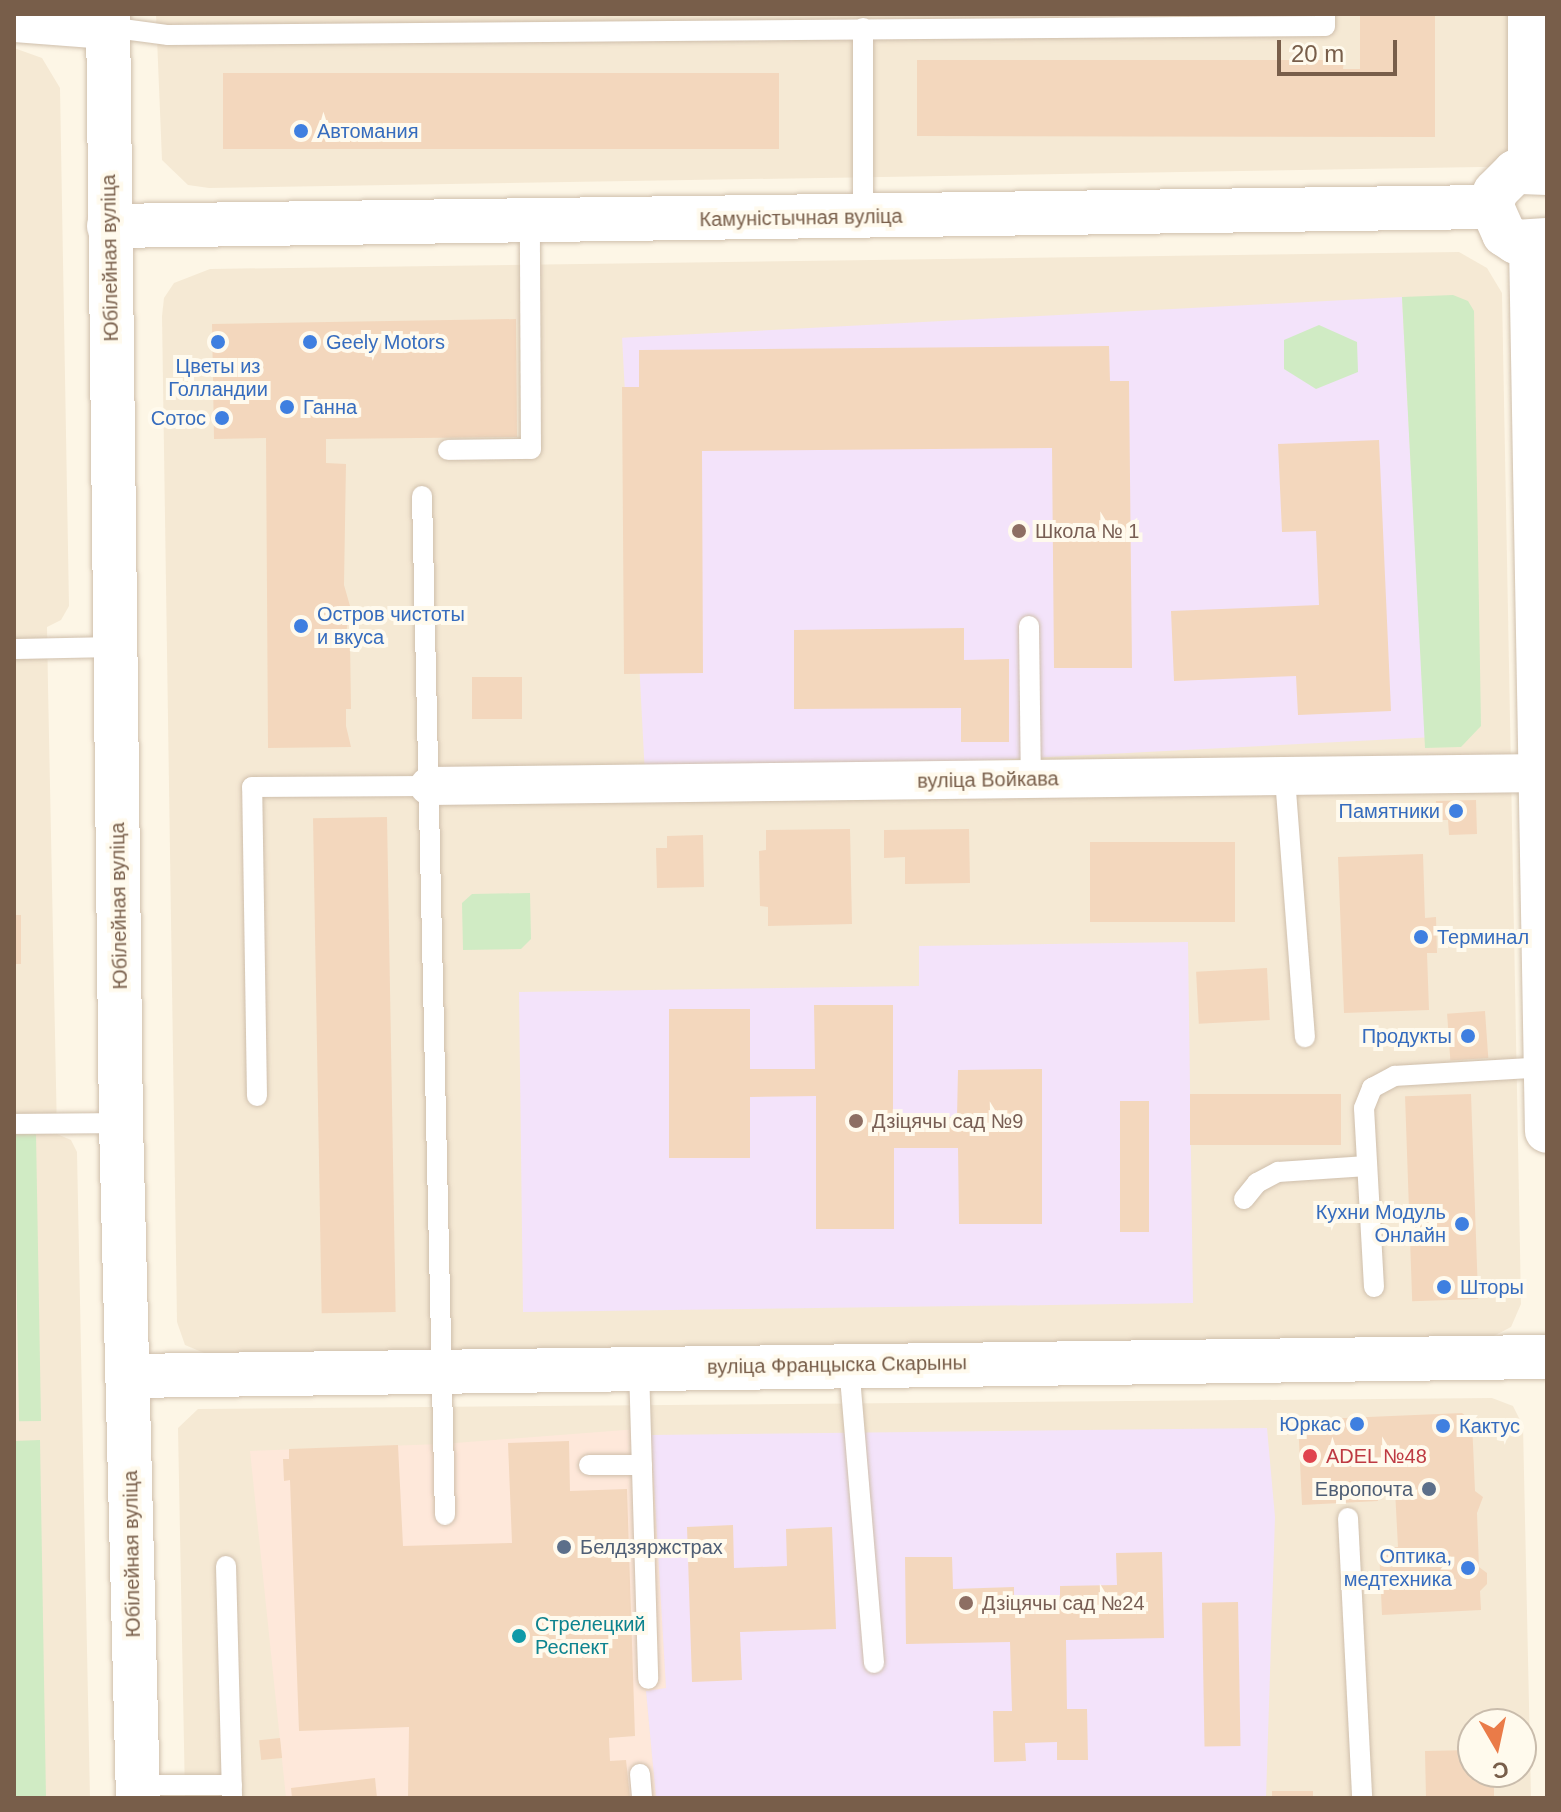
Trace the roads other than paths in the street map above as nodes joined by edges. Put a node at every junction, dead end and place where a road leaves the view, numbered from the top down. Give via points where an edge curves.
1 (1325, 14) edge
2 (1530, 14) edge
3 (14, 20) edge
4 (108, 21) edge
5 (863, 28) junction
6 (1538, 171) edge
7 (1492, 207) junction
8 (863, 218) junction
9 (530, 222) junction
10 (109, 226) junction
11 (1539, 242) edge
12 (448, 450) dead end
13 (422, 496) dead end
14 (1542, 582) edge
15 (1029, 626) dead end
16 (116, 647) junction
17 (14, 649) edge
18 (1544, 773) edge
19 (1285, 778) junction
20 (1031, 780) junction
21 (429, 786) junction
22 (1305, 1037) dead end
23 (1546, 1067) edge
24 (257, 1096) dead end
25 (121, 1123) junction
26 (14, 1124) edge
27 (1547, 1131) edge
28 (1367, 1166) junction
29 (1244, 1199) dead end
30 (1374, 1287) dead end
31 (1547, 1357) edge
32 (849, 1365) junction
33 (639, 1368) junction
34 (440, 1372) junction
35 (128, 1376) junction
36 (589, 1465) dead end
37 (642, 1465) junction
38 (445, 1515) dead end
39 (1348, 1518) dead end
40 (226, 1566) dead end
41 (874, 1663) dead end
42 (648, 1679) dead end
43 (640, 1774) dead end
44 (137, 1791) edge
45 (232, 1791) edge
46 (642, 1798) edge
47 (1362, 1798) edge

1 - 5 lane via 1325,26
2 - 6 main road
3 - 4 main road
4 - 5 lane via 168,35
4 - 10 main road, Юбілейная вуліца
5 - 8 lane
6 - 7 main road via 1503,180
7 - 8 main road, Камуністычная вуліца
7 - 11 main road via 1504,234
8 - 9 main road, Камуністычная вуліца
9 - 10 main road, Камуністычная вуліца
9 - 12 lane via 531,449
10 - 16 main road, Юбілейная вуліца
11 - 14 main road
13 - 21 lane
14 - 18 main road
15 - 20 lane
16 - 17 lane
16 - 25 main road, Юбілейная вуліца
18 - 19 street, вуліца Войкава
18 - 23 main road
19 - 20 street, вуліца Войкава
19 - 22 lane
20 - 21 street, вуліца Войкава
21 - 24 lane via 252,787
21 - 34 lane
23 - 27 main road
23 - 28 lane via 1395,1076 1372,1088 1364,1108
25 - 26 lane
25 - 35 main road, Юбілейная вуліца
28 - 29 lane via 1278,1172 1257,1183
28 - 30 lane
31 - 32 main road, вуліца Францыска Скарыны
32 - 33 main road, вуліца Францыска Скарыны
32 - 41 lane
33 - 34 main road, вуліца Францыска Скарыны
33 - 37 lane
34 - 35 main road, вуліца Францыска Скарыны
34 - 38 lane
35 - 44 main road, Юбілейная вуліца
36 - 37 lane
37 - 42 lane
39 - 47 lane
40 - 45 lane
43 - 46 lane
44 - 45 lane

